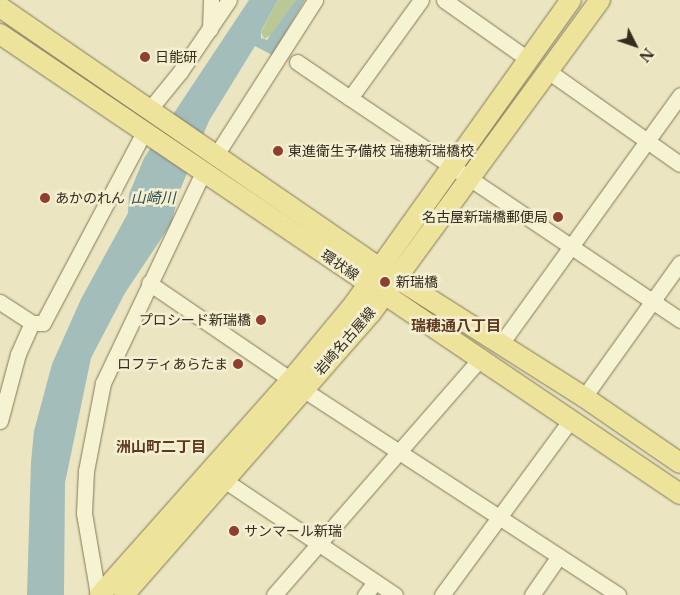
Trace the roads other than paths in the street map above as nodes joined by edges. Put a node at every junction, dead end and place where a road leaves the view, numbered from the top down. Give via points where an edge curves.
1 (211, 0) edge
2 (229, 0) edge
3 (316, 0) edge
4 (421, 0) edge
5 (444, 0) edge
6 (572, 0) edge
7 (600, 0) edge
8 (4, 7) edge
9 (210, 31) junction
10 (0, 34) edge
11 (529, 60) junction
12 (297, 62) dead end
13 (548, 71) junction
14 (680, 95) edge
15 (350, 98) junction
16 (155, 114) junction
17 (144, 132) junction
18 (647, 141) junction
19 (213, 154) junction
20 (680, 164) edge
21 (451, 169) junction
22 (200, 170) junction
23 (471, 178) junction
24 (570, 246) junction
25 (680, 263) edge
26 (387, 272) junction
27 (149, 283) junction
28 (376, 289) junction
29 (0, 302) edge
30 (652, 302) junction
31 (680, 320) edge
32 (32, 323) junction
33 (500, 345) junction
34 (481, 358) junction
35 (297, 385) junction
36 (584, 397) junction
37 (0, 421) edge
38 (570, 421) junction
39 (399, 453) junction
40 (680, 463) edge
41 (224, 480) junction
42 (680, 494) edge
43 (498, 515) junction
44 (319, 544) junction
45 (559, 556) junction
46 (375, 582) junction
47 (616, 594) edge
48 (99, 595) edge
49 (124, 595) edge
50 (274, 595) edge
51 (366, 595) edge
52 (395, 595) edge
53 (442, 595) edge
54 (532, 595) edge

1 - 9 street
2 - 9 street
3 - 19 street
4 - 15 street
5 - 11 street
6 - 11 main road
7 - 13 main road, 岩崎名古屋線
8 - 16 main road, 環状線
9 - 16 street
10 - 17 main road, 環状線
11 - 21 main road
12 - 15 street
13 - 18 street
13 - 23 main road, 岩崎名古屋線
14 - 18 street
15 - 21 street
16 - 19 main road, 環状線
17 - 22 main road, 環状線
17 - 32 street via 43,323
18 - 20 street
18 - 24 street
19 - 26 main road, 環状線
21 - 23 street
21 - 26 main road
22 - 27 street
22 - 28 main road, 環状線
23 - 24 street
23 - 26 main road, 岩崎名古屋線
24 - 30 street
24 - 33 street
25 - 30 street
26 - 28 main road, 岩崎名古屋線
26 - 33 main road, 環状線
27 - 35 street
27 - 48 street via 103,382 86,471 84,513
28 - 34 main road, 環状線
28 - 35 main road, 岩崎名古屋線
29 - 32 street
30 - 31 street
30 - 36 street
32 - 37 street via 15,363
33 - 36 main road, 環状線
34 - 38 main road, 環状線
34 - 39 street
35 - 39 street
35 - 41 main road, 岩崎名古屋線
35 - 48 main road, 岩崎名古屋線
36 - 40 main road, 環状線
38 - 42 main road, 環状線
38 - 43 street
39 - 43 street
39 - 44 street
41 - 44 street
41 - 49 main road, 岩崎名古屋線
43 - 45 street
43 - 53 street
44 - 46 street
44 - 50 street
45 - 47 street
45 - 54 street
46 - 51 street
46 - 52 street

